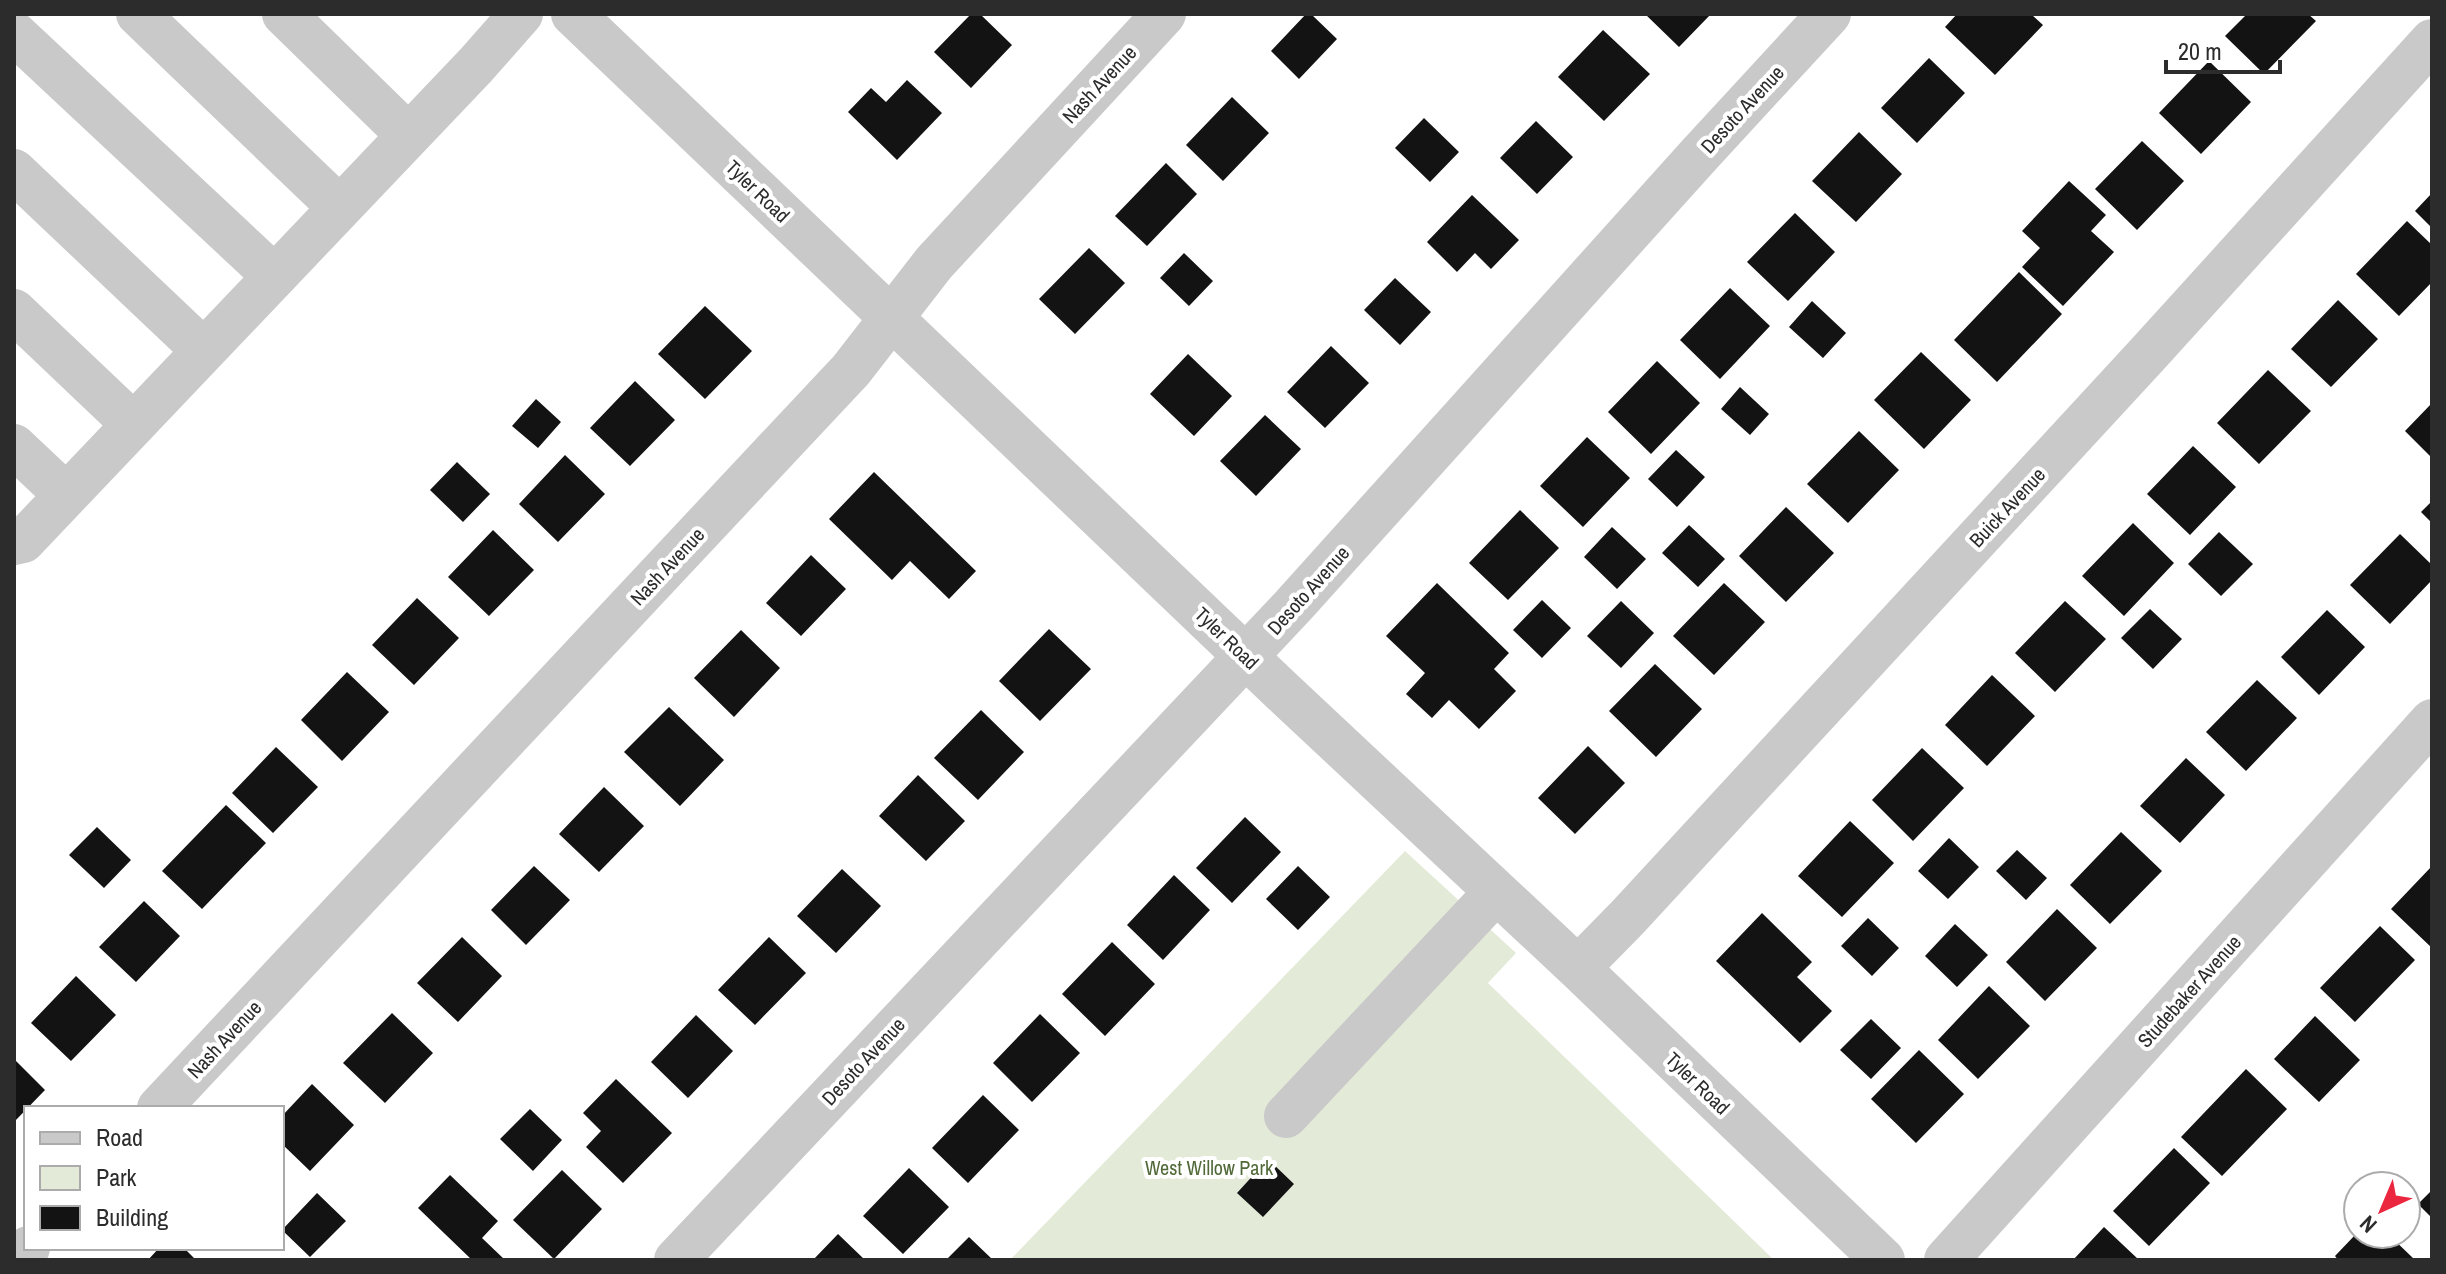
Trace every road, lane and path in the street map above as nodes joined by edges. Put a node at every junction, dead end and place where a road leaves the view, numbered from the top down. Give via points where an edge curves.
1 (138, 14) edge
2 (284, 14) edge
3 (521, 14) edge
4 (573, 14) edge
5 (1164, 14) edge
6 (1829, 14) edge
7 (14, 33) edge
8 (2432, 41) edge
9 (408, 135) junction
10 (14, 171) edge
11 (339, 207) junction
12 (274, 276) junction
13 (14, 311) edge
14 (892, 319) junction
15 (203, 350) junction
16 (133, 424) junction
17 (14, 446) edge
18 (66, 495) junction
19 (14, 543) edge
20 (1247, 657) junction
21 (2432, 721) edge
22 (1496, 892) junction
23 (1578, 968) junction
24 (161, 1106) edge
25 (1286, 1116) dead end
26 (676, 1260) edge
27 (1883, 1260) edge
28 (1946, 1260) edge

1 - 11 street
2 - 9 street
3 - 9 street
4 - 14 street, Tyler Road
5 - 14 street, Nash Avenue via 934,263
6 - 20 street, Desoto Avenue
7 - 12 street
8 - 23 street, Buick Avenue
9 - 11 street
10 - 15 street
11 - 12 street
12 - 15 street
13 - 16 street
14 - 20 street, Tyler Road
14 - 24 street, Nash Avenue via 851,370
15 - 16 street
16 - 18 street
17 - 18 street
18 - 19 street via 23,541
20 - 22 street, Tyler Road
20 - 26 street, Desoto Avenue
21 - 28 street, Studebaker Avenue
22 - 23 street, Tyler Road
22 - 25 street
23 - 27 street, Tyler Road

